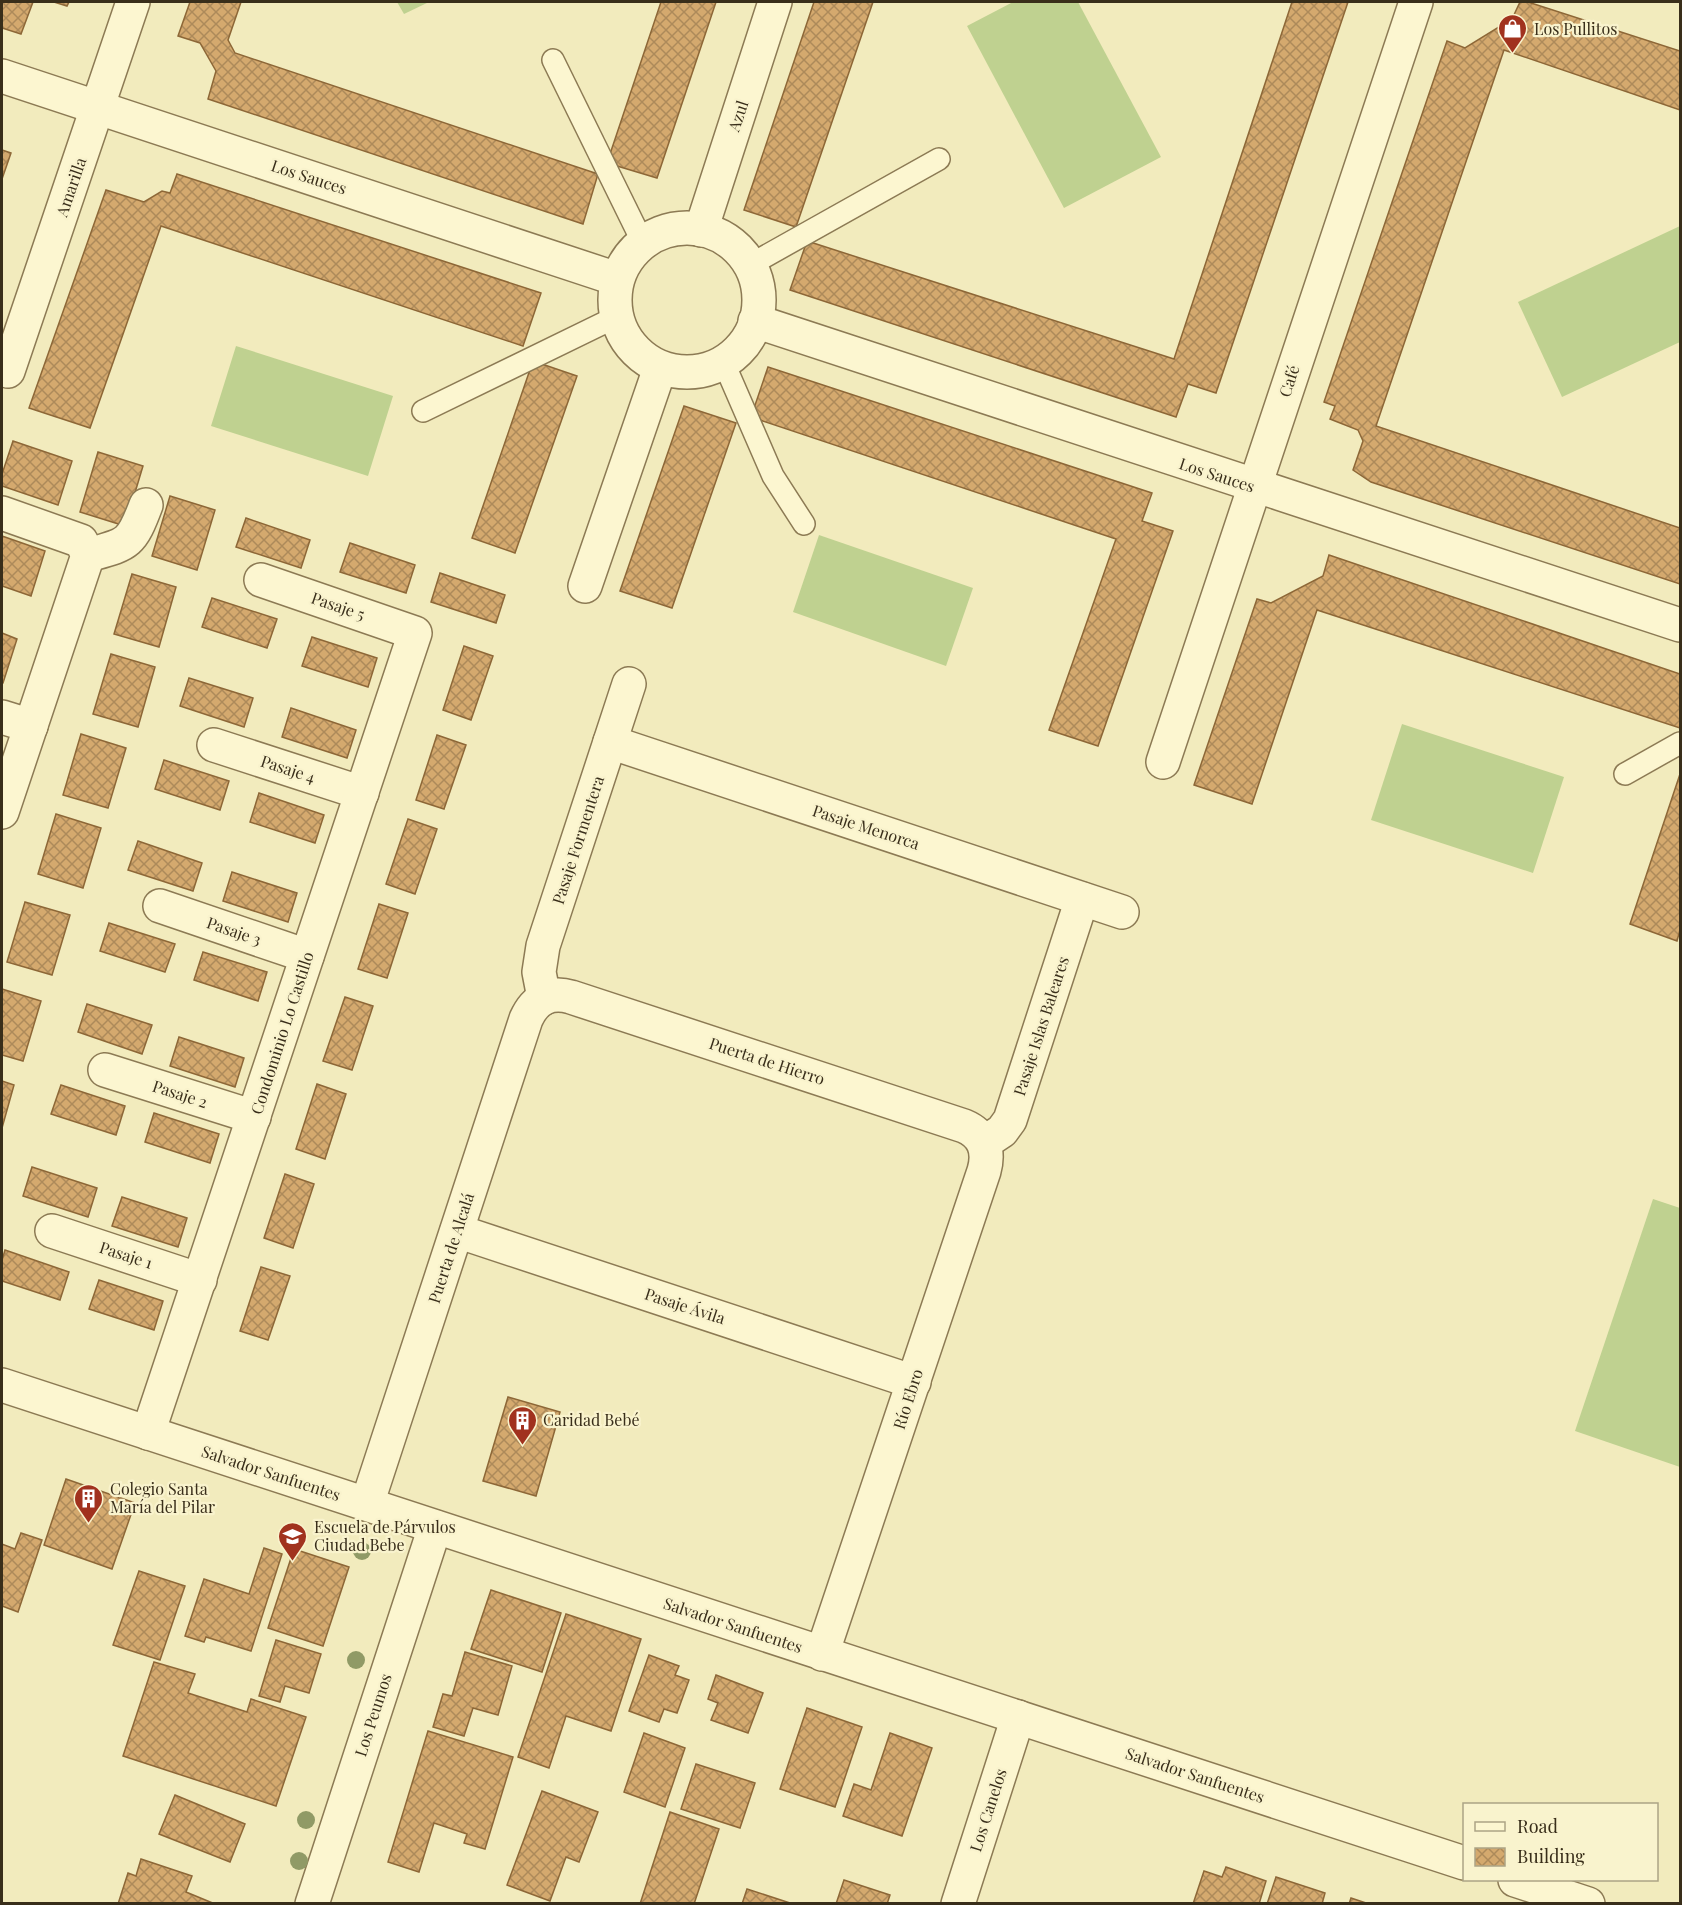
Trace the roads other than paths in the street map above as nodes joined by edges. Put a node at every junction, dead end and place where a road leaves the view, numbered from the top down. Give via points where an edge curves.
1 (133, 2) edge
2 (774, 2) edge
3 (1416, 2) edge
4 (553, 60) dead end
5 (2, 76) edge
6 (98, 108) junction
7 (939, 159) dead end
8 (701, 230) junction
9 (643, 243) junction
10 (748, 266) junction
11 (617, 279) junction
12 (618, 316) junction
13 (755, 321) junction
14 (723, 361) junction
15 (660, 368) junction
16 (8, 371) dead end
17 (423, 411) dead end
18 (1254, 487) junction
19 (146, 505) dead end
20 (2, 513) edge
21 (804, 524) dead end
22 (88, 555) junction
23 (261, 580) dead end
24 (585, 586) dead end
25 (1680, 625) edge
26 (415, 633) joint
27 (629, 684) dead end
28 (16, 721) edge
29 (610, 742) junction
30 (1680, 743) edge
31 (214, 745) dead end
32 (1163, 762) dead end
33 (1625, 774) dead end
34 (362, 794) junction
35 (2, 812) edge
36 (1082, 899) junction
37 (160, 906) dead end
38 (1122, 912) dead end
39 (307, 956) junction
40 (544, 998) junction
41 (105, 1070) dead end
42 (254, 1118) junction
43 (984, 1143) junction
44 (52, 1231) dead end
45 (457, 1231) junction
46 (200, 1280) junction
47 (914, 1382) junction
48 (2, 1385) edge
49 (148, 1433) junction
50 (367, 1504) junction
51 (435, 1527) junction
52 (822, 1654) junction
53 (1018, 1718) junction
54 (1463, 1863) edge
55 (1518, 1881) edge
56 (323, 1901) edge
57 (1571, 1901) edge
58 (958, 1904) edge

1 - 6 street, Amarilla
2 - 8 street, Azul
3 - 18 street, Café
4 - 9 lane
5 - 6 street, Los Sauces
6 - 11 street, Los Sauces
6 - 16 street, Amarilla
7 - 10 lane
8 - 9 street via 676,229
8 - 10 street via 720,236 739,251
9 - 11 street
10 - 13 street via 756,280 759,306
11 - 12 street via 614,304
12 - 15 street via 623,334 638,354
12 - 17 lane
13 - 14 street via 752,333 737,353
13 - 18 street, Los Sauces
14 - 15 street via 706,370 681,372
14 - 21 lane via 773,476
15 - 24 street
18 - 25 street, Los Sauces
18 - 32 street, Café
19 - 22 street via 130,539
20 - 22 street via 81,540
22 - 28 street
23 - 26 street, Pasaje 5
26 - 34 street, Condominio Lo Castillo
27 - 29 street, Pasaje Formentera
28 - 35 street
29 - 36 street, Pasaje Menorca
29 - 40 street, Pasaje Formentera via 543,946 539,972
30 - 33 lane
31 - 34 street, Pasaje 4
34 - 39 street, Condominio Lo Castillo
36 - 38 street, Pasaje Menorca
36 - 43 street, Pasaje Islas Baleares via 1010,1120
37 - 39 street, Pasaje 3
39 - 42 street, Condominio Lo Castillo
40 - 43 street, Puerta de Hierro via 562,994 572,997 941,1119 972,1130
40 - 45 street, Puerta de Alcalá via 536,1003 526,1020
41 - 42 street, Pasaje 2
42 - 46 street, Condominio Lo Castillo
43 - 47 street, Río Ebro via 987,1161
44 - 46 street, Pasaje 1
45 - 47 street, Pasaje Ávila
45 - 50 street, Puerta de Alcalá
46 - 49 street, Condominio Lo Castillo
47 - 52 street, Río Ebro
48 - 49 street, Salvador Sanfuentes
49 - 50 street, Salvador Sanfuentes
50 - 51 street, Salvador Sanfuentes
51 - 52 street, Salvador Sanfuentes
51 - 56 street, Los Peumos
52 - 53 street, Salvador Sanfuentes
53 - 54 street, Salvador Sanfuentes
53 - 58 street, Los Canelos
55 - 57 street

